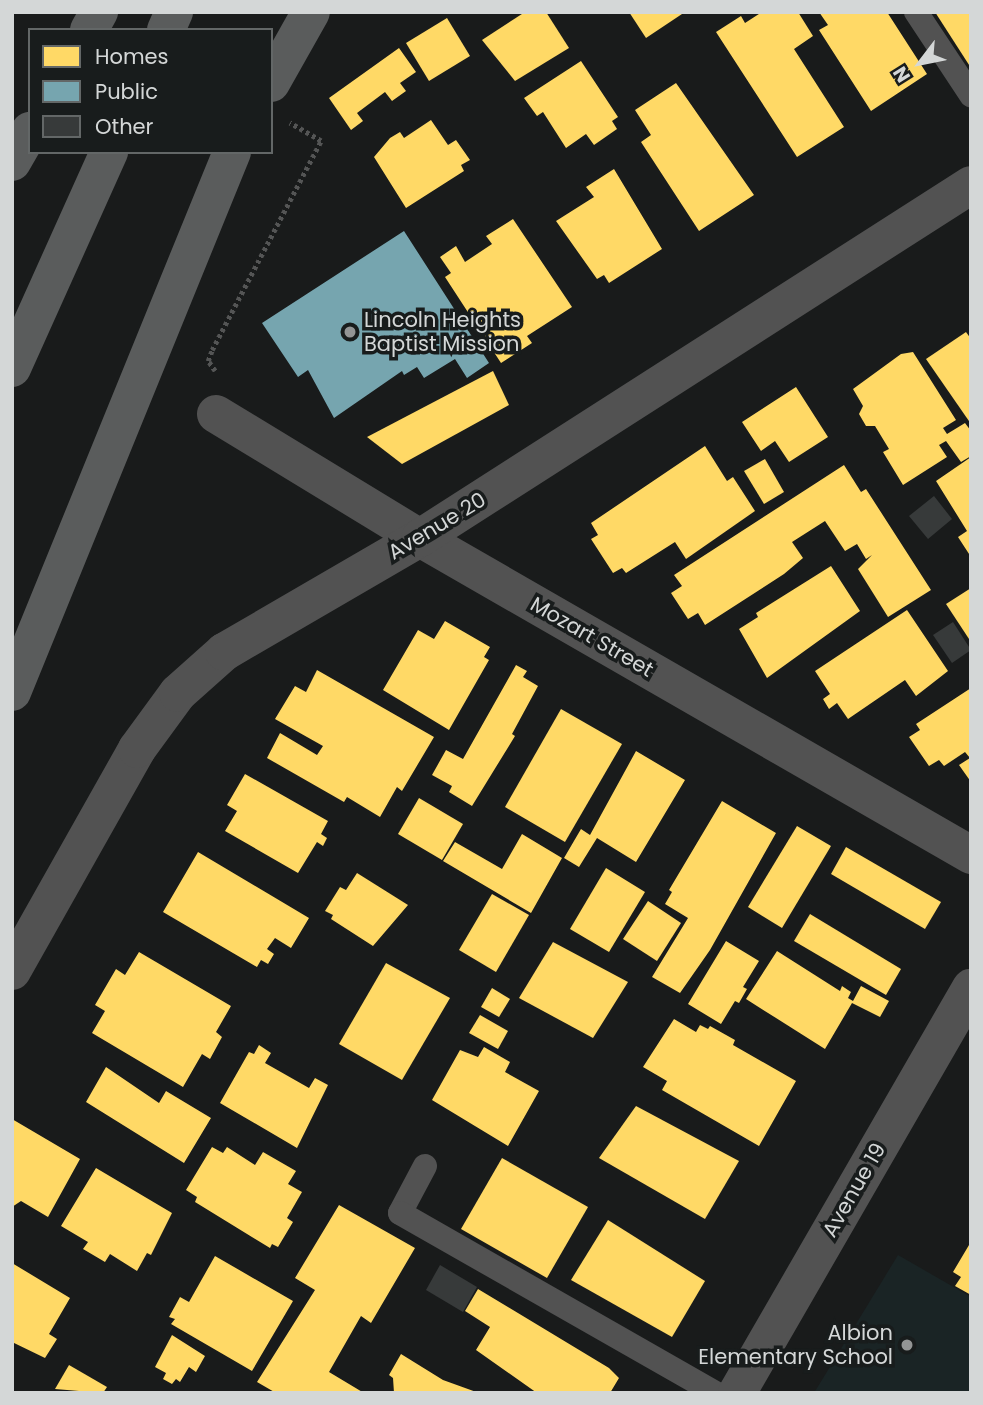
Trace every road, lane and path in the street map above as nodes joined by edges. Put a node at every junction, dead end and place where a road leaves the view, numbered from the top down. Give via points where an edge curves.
1 (99, 12) edge
2 (174, 12) edge
3 (311, 12) edge
4 (916, 12) edge
5 (90, 28) edge
6 (167, 28) edge
7 (971, 95) edge
8 (276, 100) edge
9 (28, 134) edge
10 (107, 154) edge
11 (231, 154) edge
12 (12, 162) edge
13 (971, 185) edge
14 (212, 350) dead end
15 (12, 368) edge
16 (216, 414) dead end
17 (420, 538) junction
18 (12, 692) edge
19 (971, 855) edge
20 (12, 971) edge
21 (971, 988) edge
22 (425, 1166) dead end
23 (716, 1393) edge
24 (737, 1393) edge

1 - 5 highway
2 - 6 highway
3 - 8 highway
4 - 7 lane
8 - 14 path via 321,141
9 - 12 highway
10 - 15 highway
11 - 18 highway
13 - 17 street, Avenue 20
16 - 17 street, Mozart Street
17 - 19 street, Mozart Street
17 - 20 street, Avenue 20 via 277,617 224,652 178,693 137,749
21 - 24 street, Avenue 19
22 - 23 lane via 400,1213

